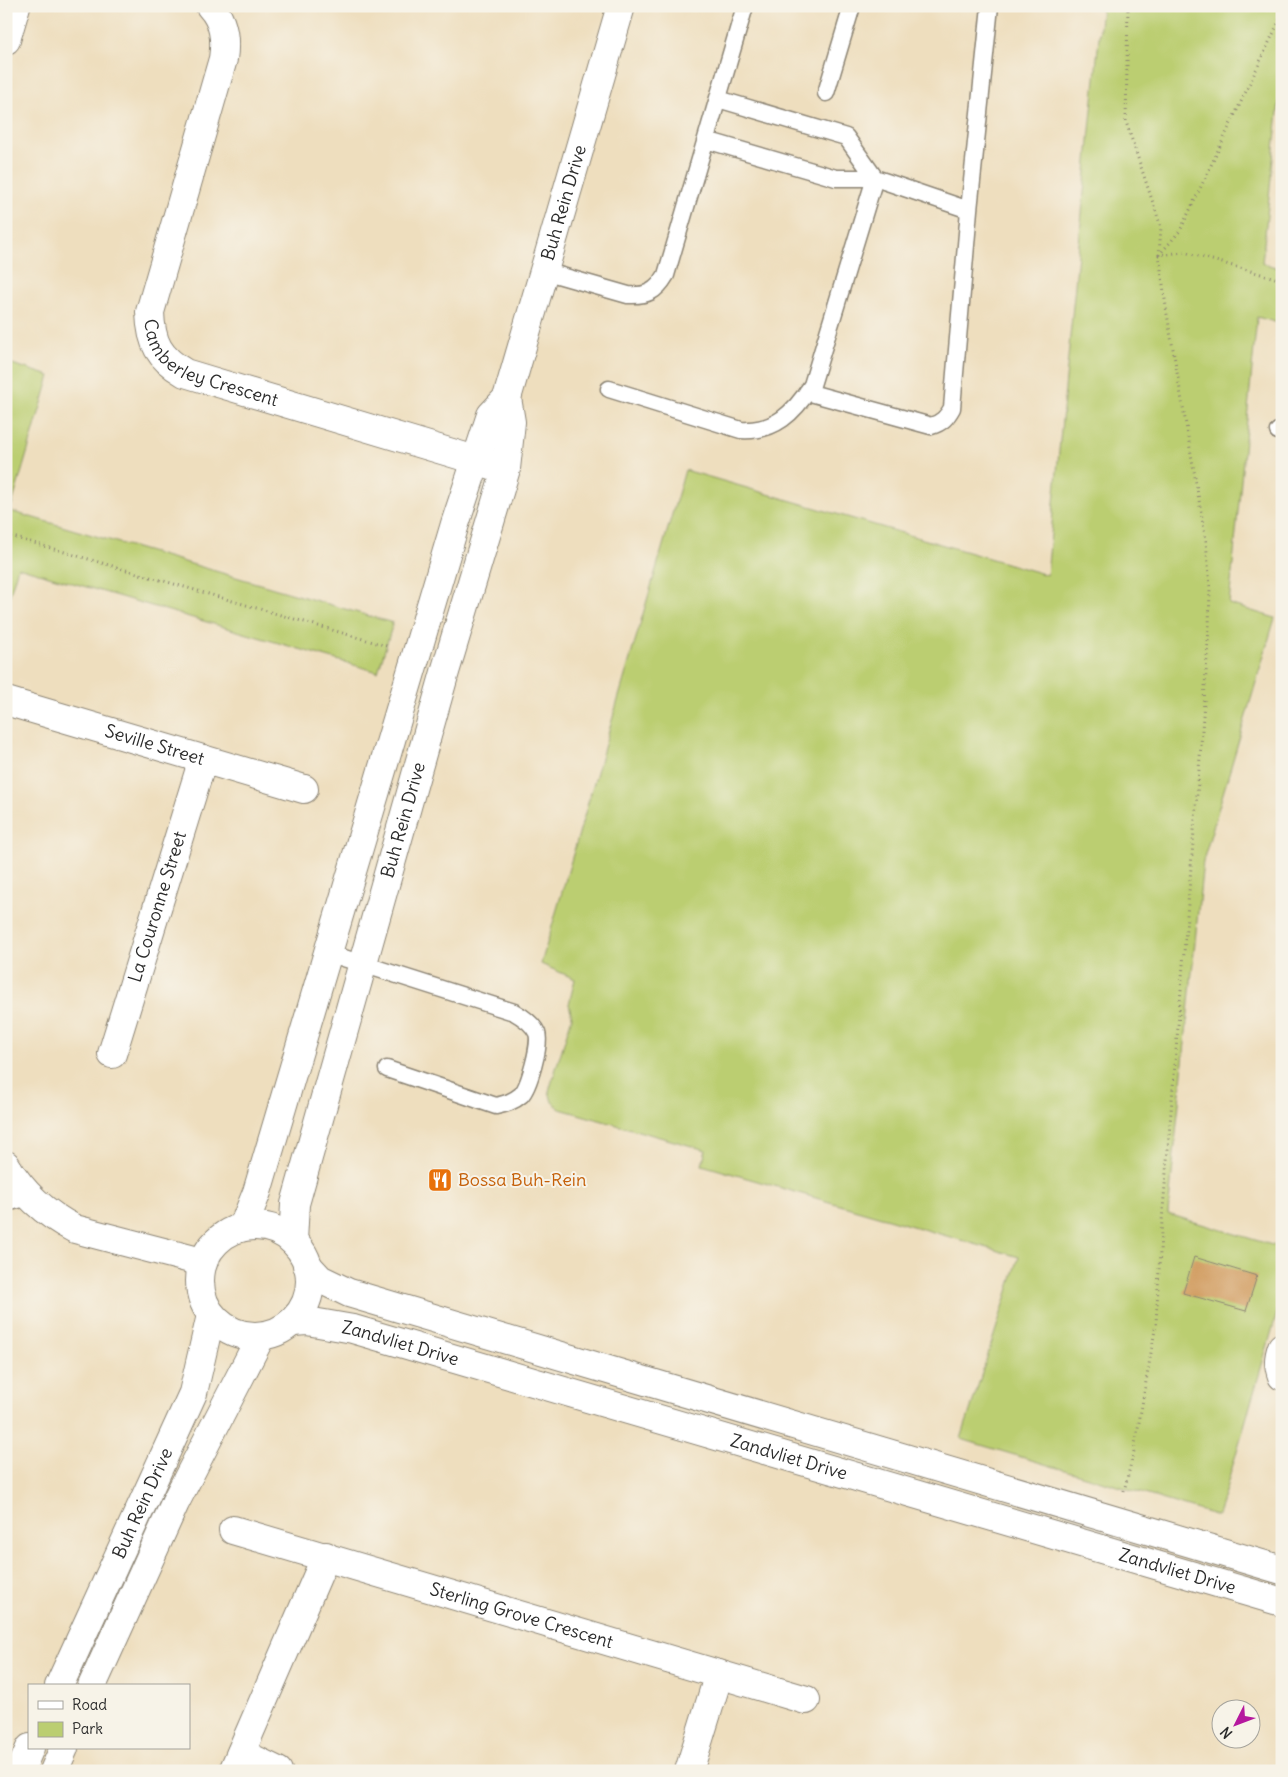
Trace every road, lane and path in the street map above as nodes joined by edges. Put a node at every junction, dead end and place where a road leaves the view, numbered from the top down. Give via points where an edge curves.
1 (16, 6) edge
2 (210, 6) edge
3 (621, 6) edge
4 (745, 6) edge
5 (852, 6) edge
6 (990, 6) edge
7 (1128, 6) edge
8 (1282, 15) edge
9 (6, 40) edge
10 (826, 92) dead end
11 (718, 99) junction
12 (706, 140) junction
13 (875, 178) junction
14 (969, 210) junction
15 (1159, 254) junction
16 (544, 271) junction
17 (1282, 280) edge
18 (609, 389) dead end
19 (807, 392) junction
20 (507, 398) junction
21 (476, 460) junction
22 (506, 469) junction
23 (6, 535) edge
24 (416, 655) junction
25 (6, 701) edge
26 (401, 704) junction
27 (433, 712) junction
28 (203, 759) junction
29 (304, 789) dead end
30 (328, 953) junction
31 (362, 965) junction
32 (112, 1054) dead end
33 (387, 1069) dead end
34 (6, 1165) edge
35 (18, 1200) edge
36 (243, 1227) junction
37 (293, 1241) junction
38 (202, 1262) junction
39 (307, 1265) junction
40 (211, 1315) junction
41 (293, 1322) junction
42 (260, 1336) junction
43 (1282, 1347) edge
44 (1282, 1376) edge
45 (1123, 1494) dead end
46 (233, 1530) dead end
47 (326, 1556) junction
48 (1282, 1570) edge
49 (1282, 1602) edge
50 (719, 1674) junction
51 (60, 1684) edge
52 (93, 1684) edge
53 (806, 1700) dead end
54 (29, 1750) edge
55 (63, 1750) edge
56 (237, 1762) edge
57 (20, 1771) edge
58 (54, 1771) edge
59 (278, 1771) edge
60 (689, 1771) edge

1 - 9 street
2 - 21 street, Camberley Crescent via 224,34 223,59 150,312 150,326 161,354 185,373
3 - 16 street, Buh Rein Drive
4 - 11 lane
5 - 10 lane
6 - 14 lane
7 - 15 path via 1126,122 1161,226
8 - 15 path via 1180,231
11 - 12 lane
11 - 13 lane via 846,137
12 - 13 lane via 836,178
12 - 16 lane via 660,286 650,293 628,295
13 - 14 lane
13 - 19 lane via 812,385
14 - 19 lane via 952,408 944,420 931,426
15 - 17 path via 1184,252
15 - 45 path via 1206,541 1210,612 1156,1324 1134,1451
16 - 20 street, Buh Rein Drive
18 - 19 lane via 740,430 755,431 776,424
20 - 21 street, Buh Rein Drive via 491,415
20 - 22 street, Buh Rein Drive via 512,422
21 - 22 street, Camberley Crescent
21 - 24 street, Buh Rein Drive
22 - 27 street, Buh Rein Drive
23 - 24 path
24 - 26 street, Buh Rein Drive
25 - 28 street, Seville Street
26 - 27 street
26 - 30 street, Buh Rein Drive
27 - 31 street, Buh Rein Drive
28 - 29 street, Seville Street
28 - 32 street, La Couronne Street
30 - 31 lane
30 - 36 street, Buh Rein Drive via 257,1192
31 - 33 lane via 514,1012 523,1017 536,1033 538,1045 526,1087 522,1094 507,1104 496,1106
31 - 37 street, Buh Rein Drive via 295,1204
34 - 35 street via 15,1179
35 - 38 street via 75,1229
36 - 37 street via 261,1226 279,1231
36 - 38 street via 226,1233
37 - 39 street
38 - 40 street via 199,1280 202,1298
39 - 41 street via 309,1291 304,1308
39 - 48 street, Zandvliet Drive via 320,1279 349,1293
40 - 42 street via 225,1328 242,1335
40 - 51 street, Buh Rein Drive via 193,1393
41 - 42 street via 278,1332
41 - 49 street, Zandvliet Drive via 353,1329
42 - 52 street, Buh Rein Drive via 175,1503
43 - 44 street via 1278,1366
46 - 47 street, Sterling Grove Crescent
47 - 50 street, Sterling Grove Crescent
47 - 56 street
50 - 53 street, Sterling Grove Crescent
50 - 60 street
54 - 57 street
55 - 58 street
56 - 59 street

